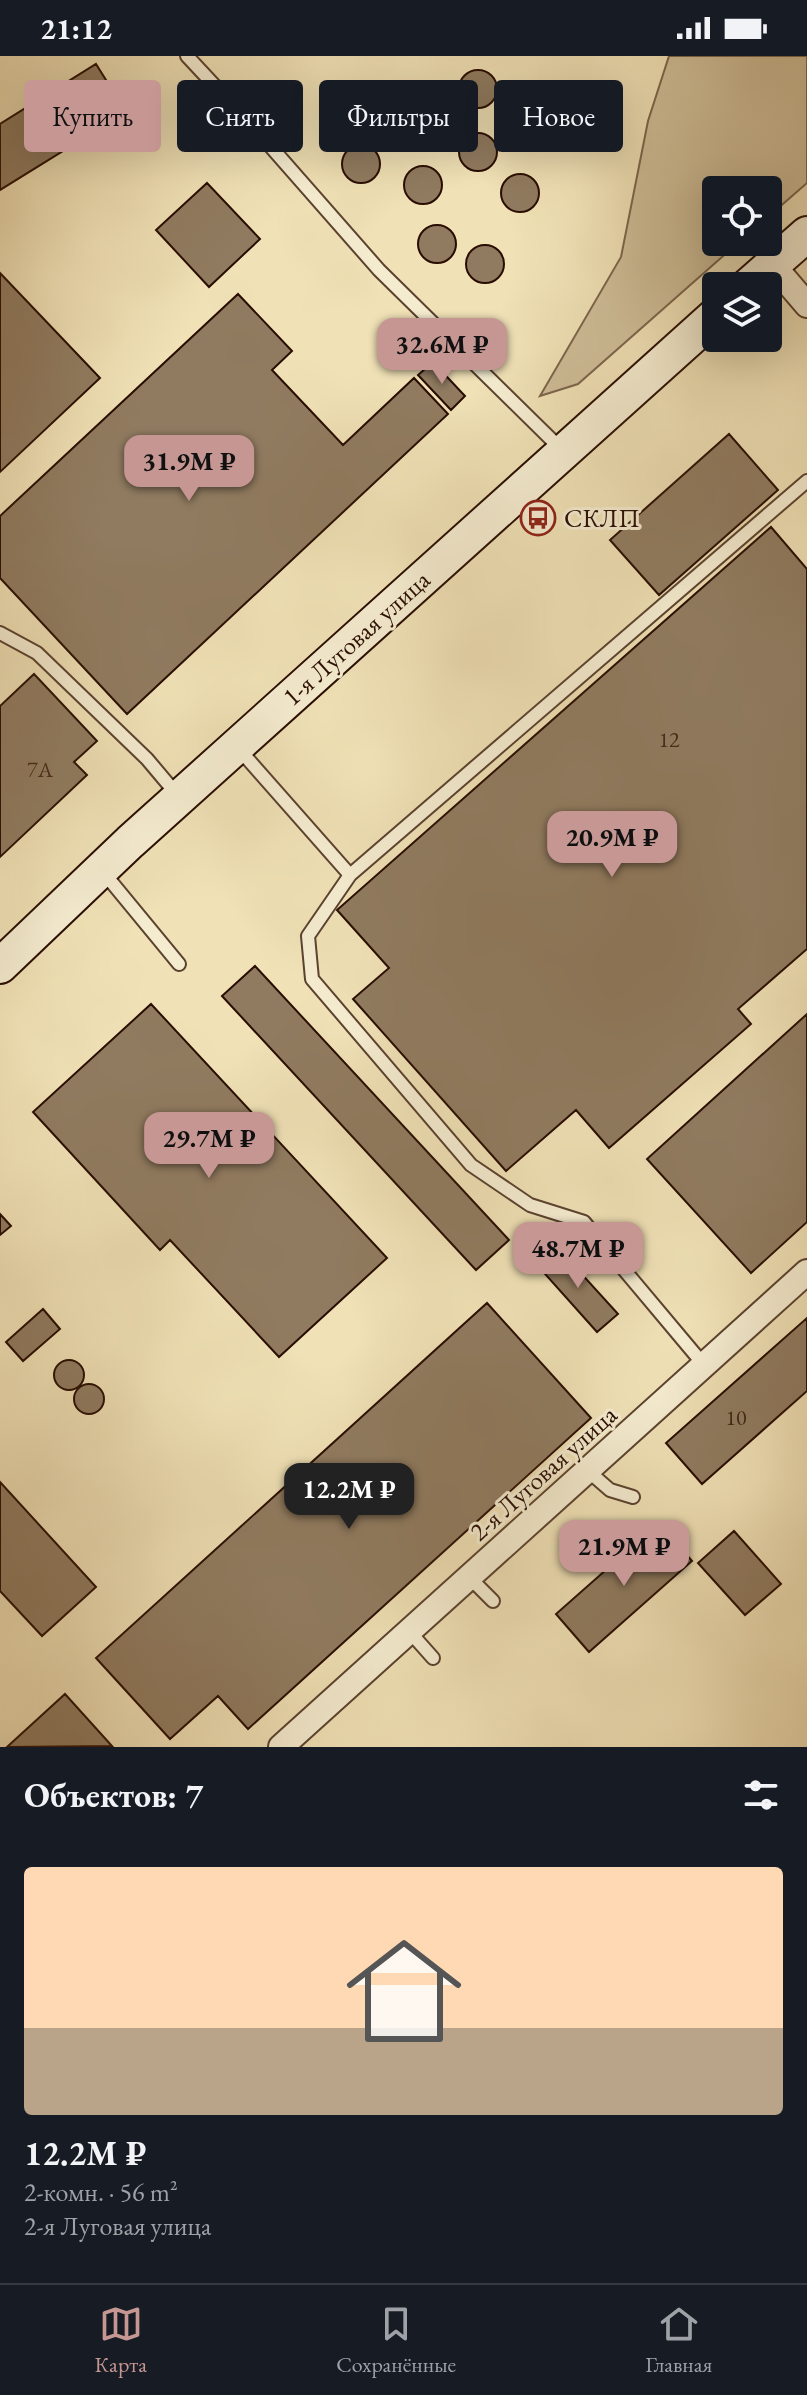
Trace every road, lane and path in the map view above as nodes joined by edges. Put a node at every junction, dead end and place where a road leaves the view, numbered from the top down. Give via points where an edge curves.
1 (187, 56) edge
2 (807, 234) edge
3 (763, 272) edge
4 (782, 289) edge
5 (807, 305) edge
6 (702, 328) edge
7 (563, 452) junction
8 (807, 481) edge
9 (0, 633) edge
10 (236, 746) junction
11 (179, 797) junction
12 (102, 870) junction
13 (350, 875) junction
14 (179, 964) dead end
15 (0, 966) edge
16 (807, 1272) edge
17 (704, 1365) junction
18 (587, 1470) junction
19 (633, 1497) dead end
20 (469, 1577) junction
21 (493, 1601) dead end
22 (409, 1631) junction
23 (433, 1658) dead end
24 (281, 1747) edge

1 - 7 lane via 379,270
2 - 3 main road
4 - 5 street
6 - 7 main road, 1-я Луговая улица
7 - 10 main road, 1-я Луговая улица
8 - 13 lane
9 - 11 lane via 37,653
10 - 11 main road, 1-я Луговая улица
10 - 13 lane
11 - 12 main road, 1-я Луговая улица
12 - 14 lane
12 - 15 main road, 1-я Луговая улица
13 - 17 lane via 308,936 312,979 471,1165 530,1205 584,1222
16 - 17 street, 2-я Луговая улица
17 - 18 street, 2-я Луговая улица
18 - 19 lane via 610,1490
18 - 20 street, 2-я Луговая улица
20 - 21 lane
20 - 22 street, 2-я Луговая улица
22 - 23 lane
22 - 24 street, 2-я Луговая улица

